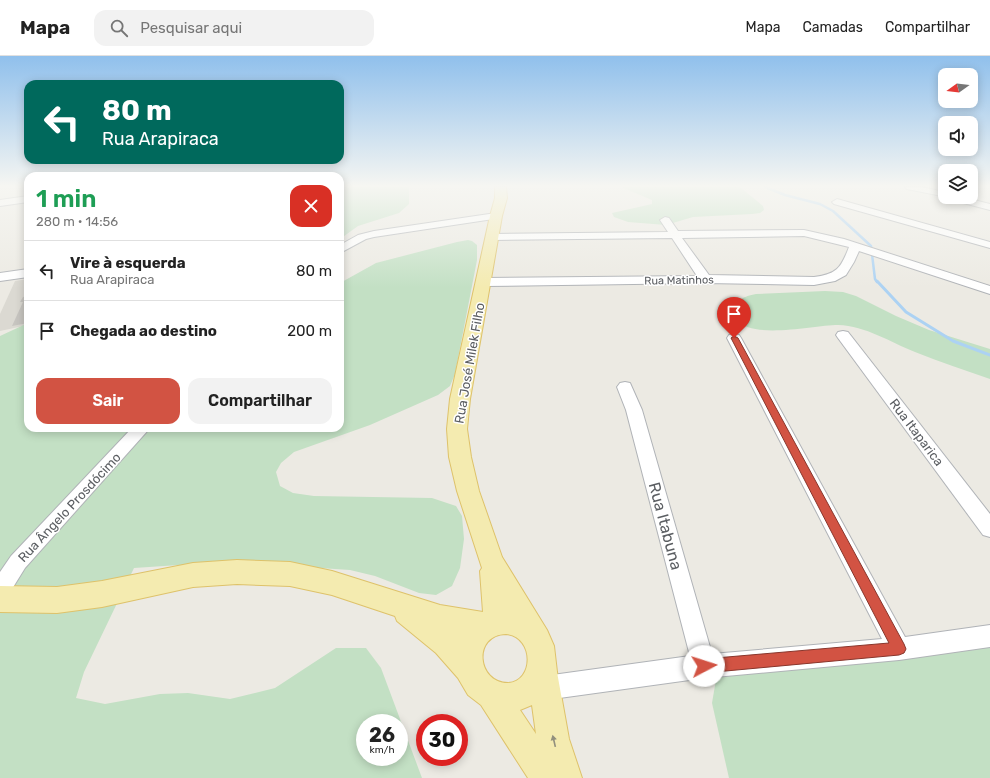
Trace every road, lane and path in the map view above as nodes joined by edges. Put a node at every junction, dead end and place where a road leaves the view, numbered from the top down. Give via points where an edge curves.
1 (666, 220) dead end
2 (464, 221) edge
3 (495, 221) edge
4 (904, 221) edge
5 (677, 234) junction
6 (492, 237) junction
7 (990, 245) edge
8 (855, 246) junction
9 (344, 248) edge
10 (24, 274) edge
11 (0, 277) edge
12 (705, 279) junction
13 (484, 282) junction
14 (990, 290) edge
15 (843, 335) dead end
16 (734, 338) dead end
17 (625, 387) dead end
18 (138, 432) edge
19 (990, 529) edge
20 (492, 561) junction
21 (0, 590) edge
22 (0, 598) edge
23 (398, 605) junction
24 (491, 624) junction
25 (531, 632) junction
26 (990, 636) edge
27 (899, 649) junction
28 (704, 666) junction
29 (468, 667) junction
30 (543, 678) junction
31 (492, 695) junction
32 (546, 778) edge
33 (565, 778) edge

1 - 5 street
2 - 9 street via 374,234 362,237
3 - 6 main road, Rua José Milek Filho
4 - 7 street
5 - 6 street
5 - 8 street via 804,233
5 - 12 street
6 - 13 main road, Rua José Milek Filho
8 - 12 street, Rua Matinhos via 848,266 840,275 829,279
8 - 14 street
10 - 11 street
12 - 13 street, Rua Matinhos
13 - 20 main road, Rua José Milek Filho via 460,400 457,429 468,491
15 - 19 street, Rua Itaparica
16 - 27 street
17 - 28 street, Rua Itabuna via 634,410
18 - 21 street, Rua Ângelo Prosdócimo via 18,562
20 - 24 main road, Rua José Milek Filho via 496,592
20 - 25 main road, Rua José Milek Filho
22 - 23 main road via 57,600 192,576 237,572 290,574 332,583
23 - 24 main road via 457,622
23 - 29 main road via 446,644
24 - 25 main road via 515,622
24 - 29 main road via 473,638
25 - 30 main road via 542,654
26 - 27 street
27 - 28 street
28 - 30 street
29 - 31 main road via 481,689
30 - 31 main road via 537,679 529,689 518,696 505,698
33 -> 30 main road via 552,737
31 - 32 main road

